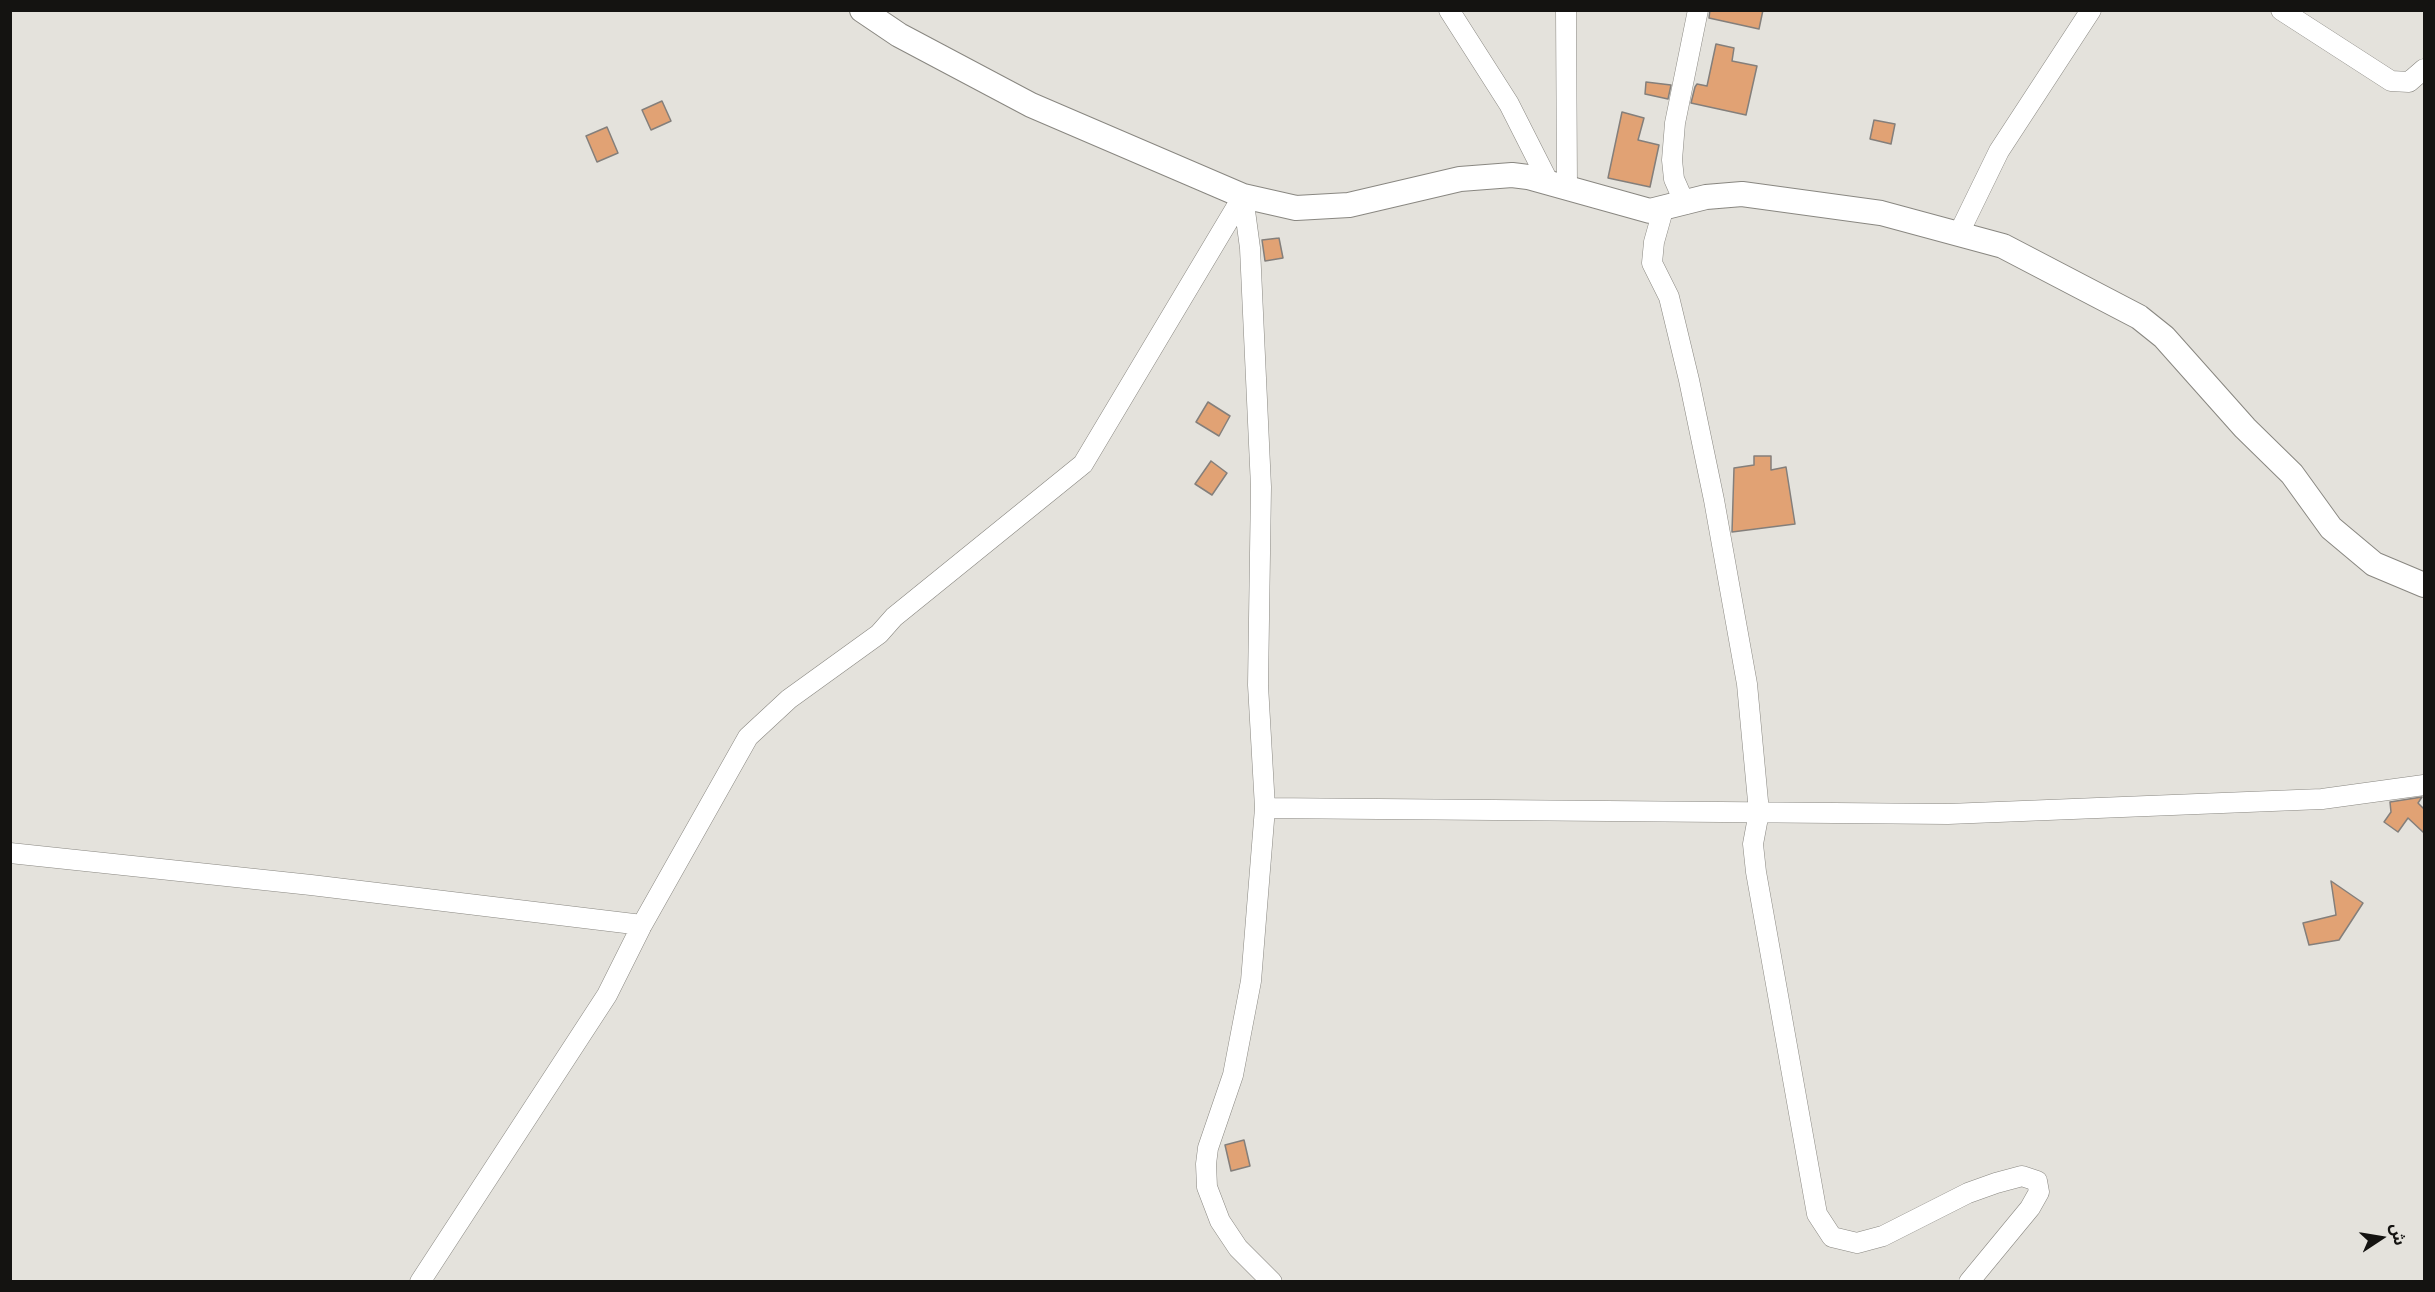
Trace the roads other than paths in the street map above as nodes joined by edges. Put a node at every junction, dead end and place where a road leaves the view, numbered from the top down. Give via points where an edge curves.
1 (862, 10) edge
2 (1449, 10) edge
3 (1566, 10) edge
4 (1698, 10) edge
5 (2091, 10) edge
6 (2281, 10) edge
7 (2424, 69) edge
8 (1558, 185) junction
9 (1243, 196) junction
10 (1674, 207) junction
11 (1959, 233) junction
12 (2424, 585) edge
13 (2424, 785) edge
14 (1265, 808) junction
15 (1759, 812) junction
16 (10, 853) edge
17 (642, 925) junction
18 (420, 1281) edge
19 (1272, 1281) edge
20 (1969, 1281) edge

1 - 9 street via 898,35 1031,105
2 - 8 street
3 - 8 street
4 - 10 street via 1675,123
5 - 11 street via 1999,151
6 - 7 street via 2391,81 2409,82
8 - 9 street via 1528,177 1482,176 1318,208 1296,208
8 - 10 street via 1650,212
9 - 14 street via 1250,248 1261,487 1258,685
9 - 17 street via 1083,464 894,617 879,634 789,699 748,737
10 - 11 street via 1706,197 1742,194 1881,213
10 - 15 street via 1654,242 1652,263 1669,297 1714,500 1747,684
11 - 12 street via 2003,246 2139,317 2164,337 2292,474 2331,528 2374,564
13 - 15 street via 2322,799 2200,806 1948,814
14 - 15 street
14 - 19 street via 1251,981 1233,1075 1206,1164 1209,1196 1220,1221 1238,1248
15 - 20 street via 1753,844 1756,872 1817,1214 1832,1237 1857,1243 1882,1236 1996,1183 2022,1176 2037,1181 2039,1192 2030,1208
16 - 17 street
17 - 18 street via 607,995

